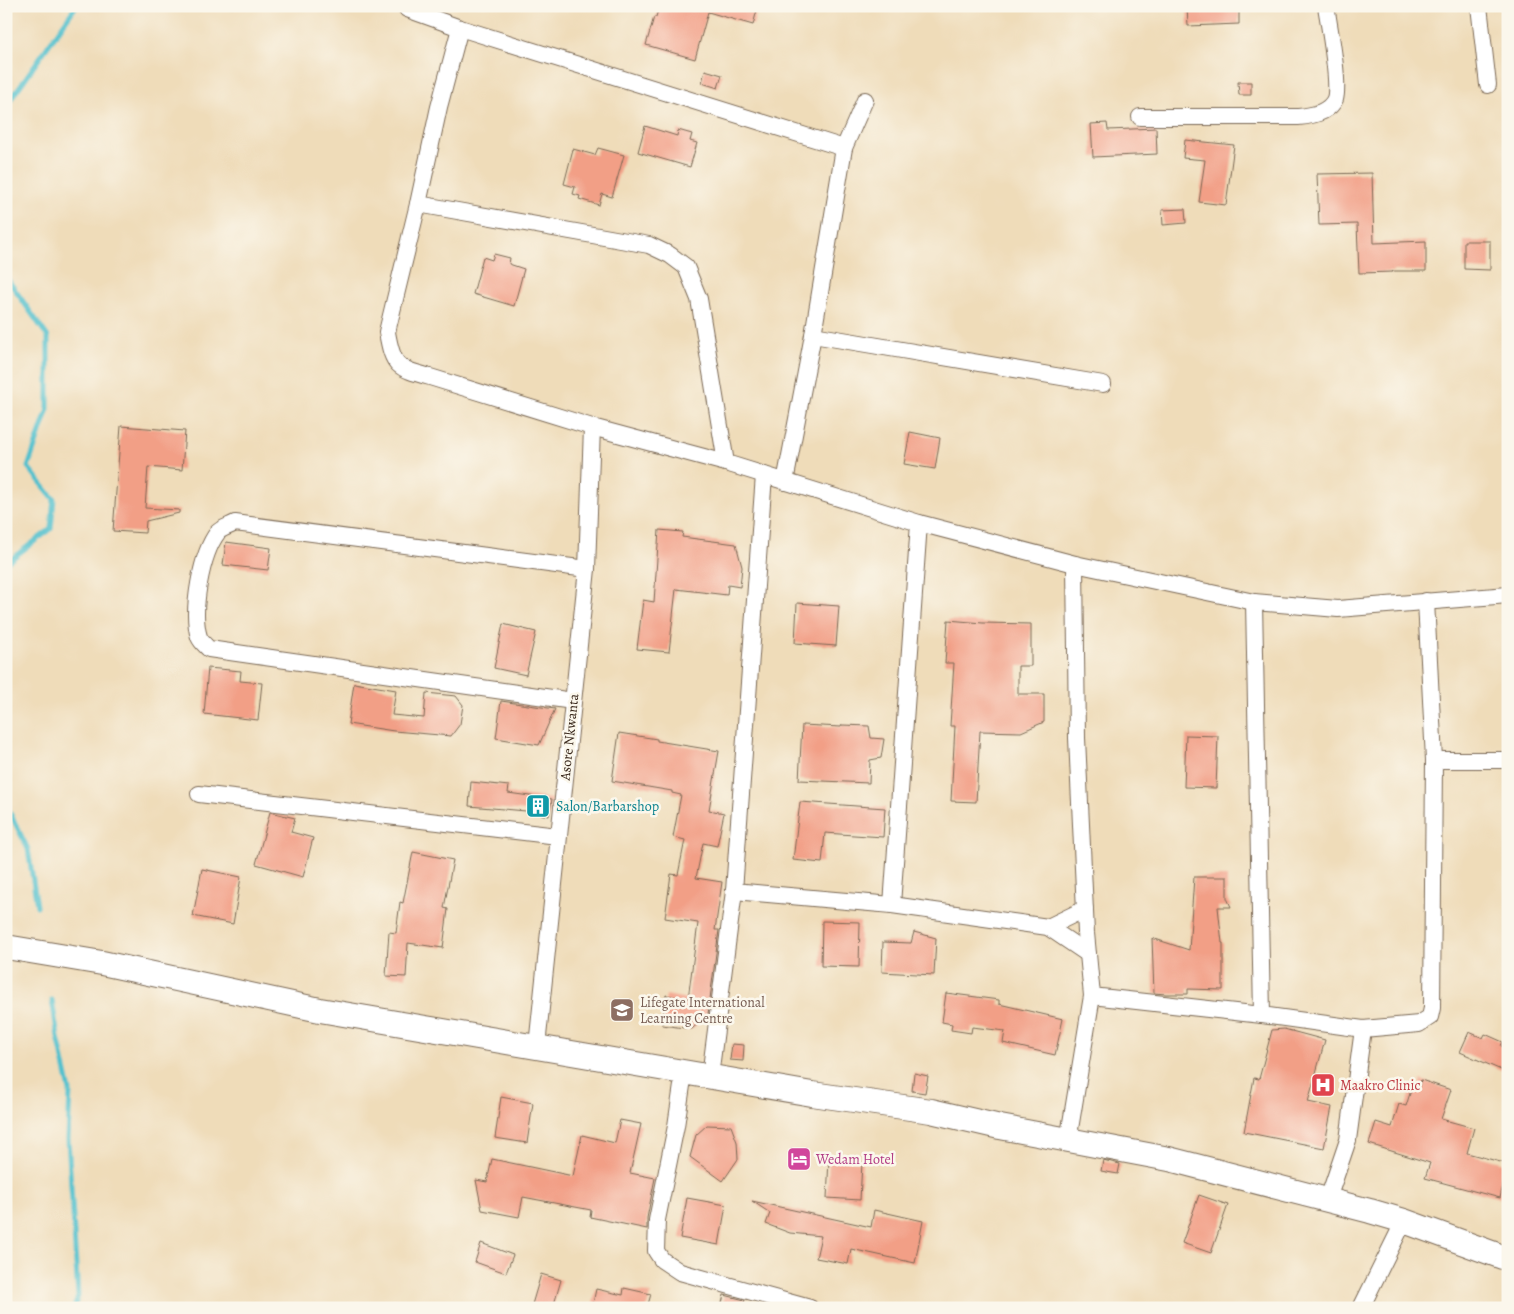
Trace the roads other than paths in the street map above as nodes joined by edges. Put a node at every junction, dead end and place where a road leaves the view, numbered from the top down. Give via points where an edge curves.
1 (1326, 6) edge
2 (1479, 6) edge
3 (407, 9) dead end
4 (460, 28) junction
5 (1488, 85) dead end
6 (866, 100) dead end
7 (1140, 117) dead end
8 (844, 148) junction
9 (418, 204) junction
10 (813, 335) junction
11 (1103, 384) dead end
12 (592, 427) junction
13 (726, 463) junction
14 (764, 475) junction
15 (785, 482) junction
16 (919, 523) junction
17 (1075, 564) junction
18 (587, 569) junction
19 (1508, 595) edge
20 (1426, 601) junction
21 (1254, 602) junction
22 (573, 701) junction
23 (1434, 760) junction
24 (1508, 760) edge
25 (199, 794) dead end
26 (558, 836) junction
27 (734, 891) junction
28 (892, 905) junction
29 (1085, 909) junction
30 (1048, 927) junction
31 (6, 946) edge
32 (1088, 954) junction
33 (1092, 996) junction
34 (1262, 1015) junction
35 (1363, 1029) junction
36 (536, 1046) junction
37 (684, 1072) junction
38 (710, 1076) junction
39 (1068, 1141) junction
40 (1328, 1199) junction
41 (1404, 1221) junction
42 (1508, 1259) edge
43 (810, 1308) edge
44 (1361, 1308) edge

1 - 7 street via 1336,84 1335,97 1322,112 1298,116
2 - 5 street
3 - 4 street
4 - 8 street
4 - 9 street
6 - 8 street
8 - 10 street
9 - 12 street via 387,332 391,353 398,364 407,371
9 - 13 street via 649,245 686,267 699,299
10 - 11 street
10 - 15 street
12 - 13 street
12 - 18 street, Asore Nkwanta
13 - 14 street
14 - 15 street
14 - 27 street
15 - 16 street
16 - 17 street
16 - 28 street
17 - 21 street
17 - 29 street via 1077,738
18 - 22 street, Asore Nkwanta
18 - 22 street via 236,523 219,530 208,551 196,612 200,639 209,649
19 - 20 street
20 - 21 street via 1338,609
20 - 23 street
21 - 34 street
22 - 26 street, Asore Nkwanta
23 - 24 street
23 - 35 street via 1430,1018 1419,1024
25 - 26 street
26 - 36 street, Asore Nkwanta
27 - 28 street
27 - 38 street
28 - 30 street
29 - 30 street
29 - 32 street
30 - 32 street
31 - 36 street via 102,963 320,1010
32 - 33 street
33 - 34 street
33 - 39 street
34 - 35 street
35 - 40 street via 1348,1140
36 - 37 street
37 - 38 street
37 - 43 street via 657,1220 656,1252 680,1272
38 - 39 street via 931,1111
39 - 40 street via 1169,1159
40 - 41 street
41 - 42 street
41 - 44 street

